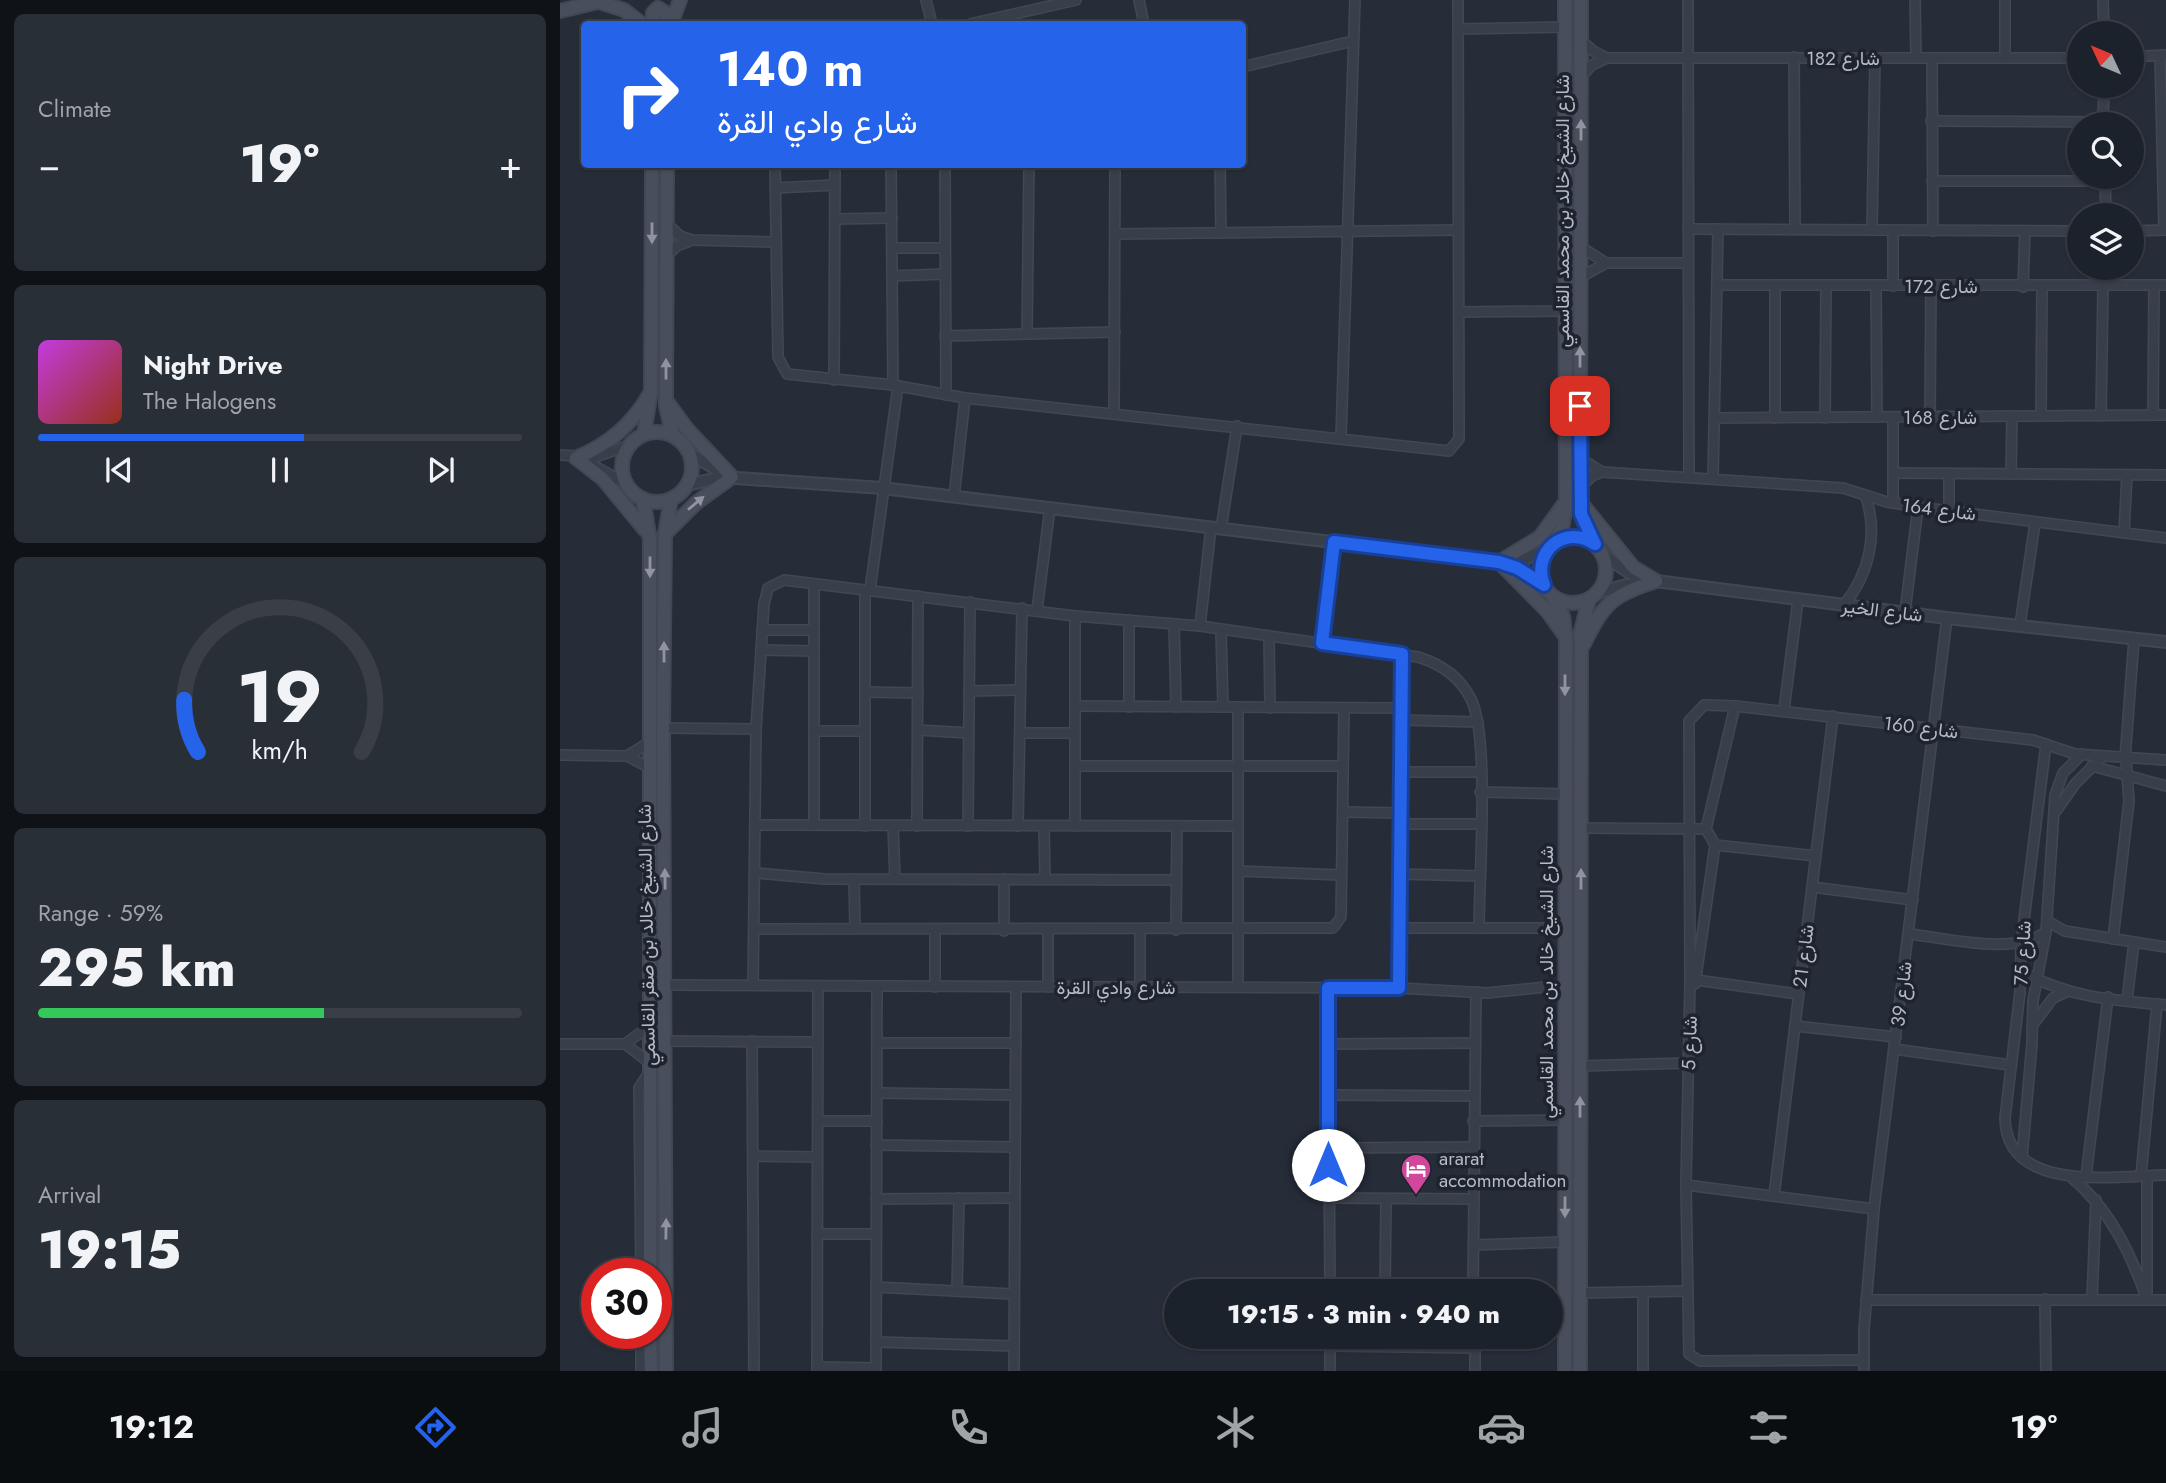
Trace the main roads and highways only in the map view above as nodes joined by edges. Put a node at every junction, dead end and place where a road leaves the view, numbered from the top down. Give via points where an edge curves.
1 (680, 0) edge
2 (1565, 0) edge
3 (1581, 0) edge
4 (602, 1) edge
5 (560, 11) edge
6 (638, 21) edge
7 (653, 21) edge
8 (667, 21) edge
9 (670, 21) edge
10 (652, 168) edge
11 (667, 168) edge
12 (651, 391) junction
13 (666, 399) junction
14 (644, 435) junction
15 (673, 436) junction
16 (1580, 494) junction
17 (643, 499) junction
18 (671, 499) junction
19 (1566, 501) junction
20 (665, 534) junction
21 (650, 540) junction
22 (1595, 544) junction
23 (1550, 546) junction
24 (1548, 591) junction
25 (1594, 595) junction
26 (1566, 641) junction
27 (1581, 648) junction
28 (651, 922) junction
29 (666, 947) junction
30 (649, 1258) edge
31 (1564, 1291) junction
32 (1580, 1318) junction
33 (650, 1349) edge
34 (650, 1371) edge
35 (666, 1371) edge
36 (1565, 1371) edge
37 (1580, 1371) edge

1 - 9 main road
2 - 19 main road, شارع الشيخ خالد بن محمد القاسمي
16 -> 3 main road, شارع الشيخ خالد بن محمد القاسمي
4 - 5 main road
4 - 6 main road
7 - 8 main road via 658,8 666,13
10 -> 12 main road
13 -> 11 main road
12 - 14 main road
12 - 21 main road via 620,432 576,458 611,487
13 - 15 main road
20 -> 13 main road via 696,503 732,477
14 - 15 main road via 659,432
14 - 17 main road via 630,445 622,463 626,484
15 - 18 main road via 689,453 692,469 687,485
16 - 22 main road, شارع الشيخ خالد بن محمد القاسمي via 1585,528
16 - 27 main road via 1594,522 1627,561 1656,580 1625,591 1607,604
17 - 18 main road
17 - 21 main road, شارع الشيخ خالد بن صقر القاسمي
18 - 20 main road, شارع الشيخ خالد بن صقر القاسمي
19 - 23 main road, شارع الشيخ خالد بن محمد القاسمي via 1564,520
19 - 26 main road via 1540,537 1499,562 1554,619
29 -> 20 main road, شارع الشيخ خالد بن صقر القاسمي
21 -> 28 main road, شارع الشيخ خالد بن صقر القاسمي
22 - 23 main road via 1573,536
22 - 25 main road via 1604,556 1606,576
23 - 24 main road via 1540,564
24 - 25 main road via 1567,603
24 - 26 main road, شارع الشيخ خالد بن محمد القاسمي via 1563,616
25 - 27 main road, شارع الشيخ خالد بن محمد القاسمي via 1583,617
26 -> 31 main road, شارع الشيخ خالد بن محمد القاسمي
32 -> 27 main road, شارع الشيخ خالد بن محمد القاسمي
28 - 29 main road via 659,910
28 - 30 main road, شارع الشيخ خالد بن صقر القاسمي via 645,1121
35 -> 29 main road, شارع الشيخ خالد بن صقر القاسمي
31 - 32 main road via 1570,1316
31 - 36 main road, شارع الشيخ خالد بن محمد القاسمي
32 - 37 main road, شارع الشيخ خالد بن محمد القاسمي
33 - 34 main road

